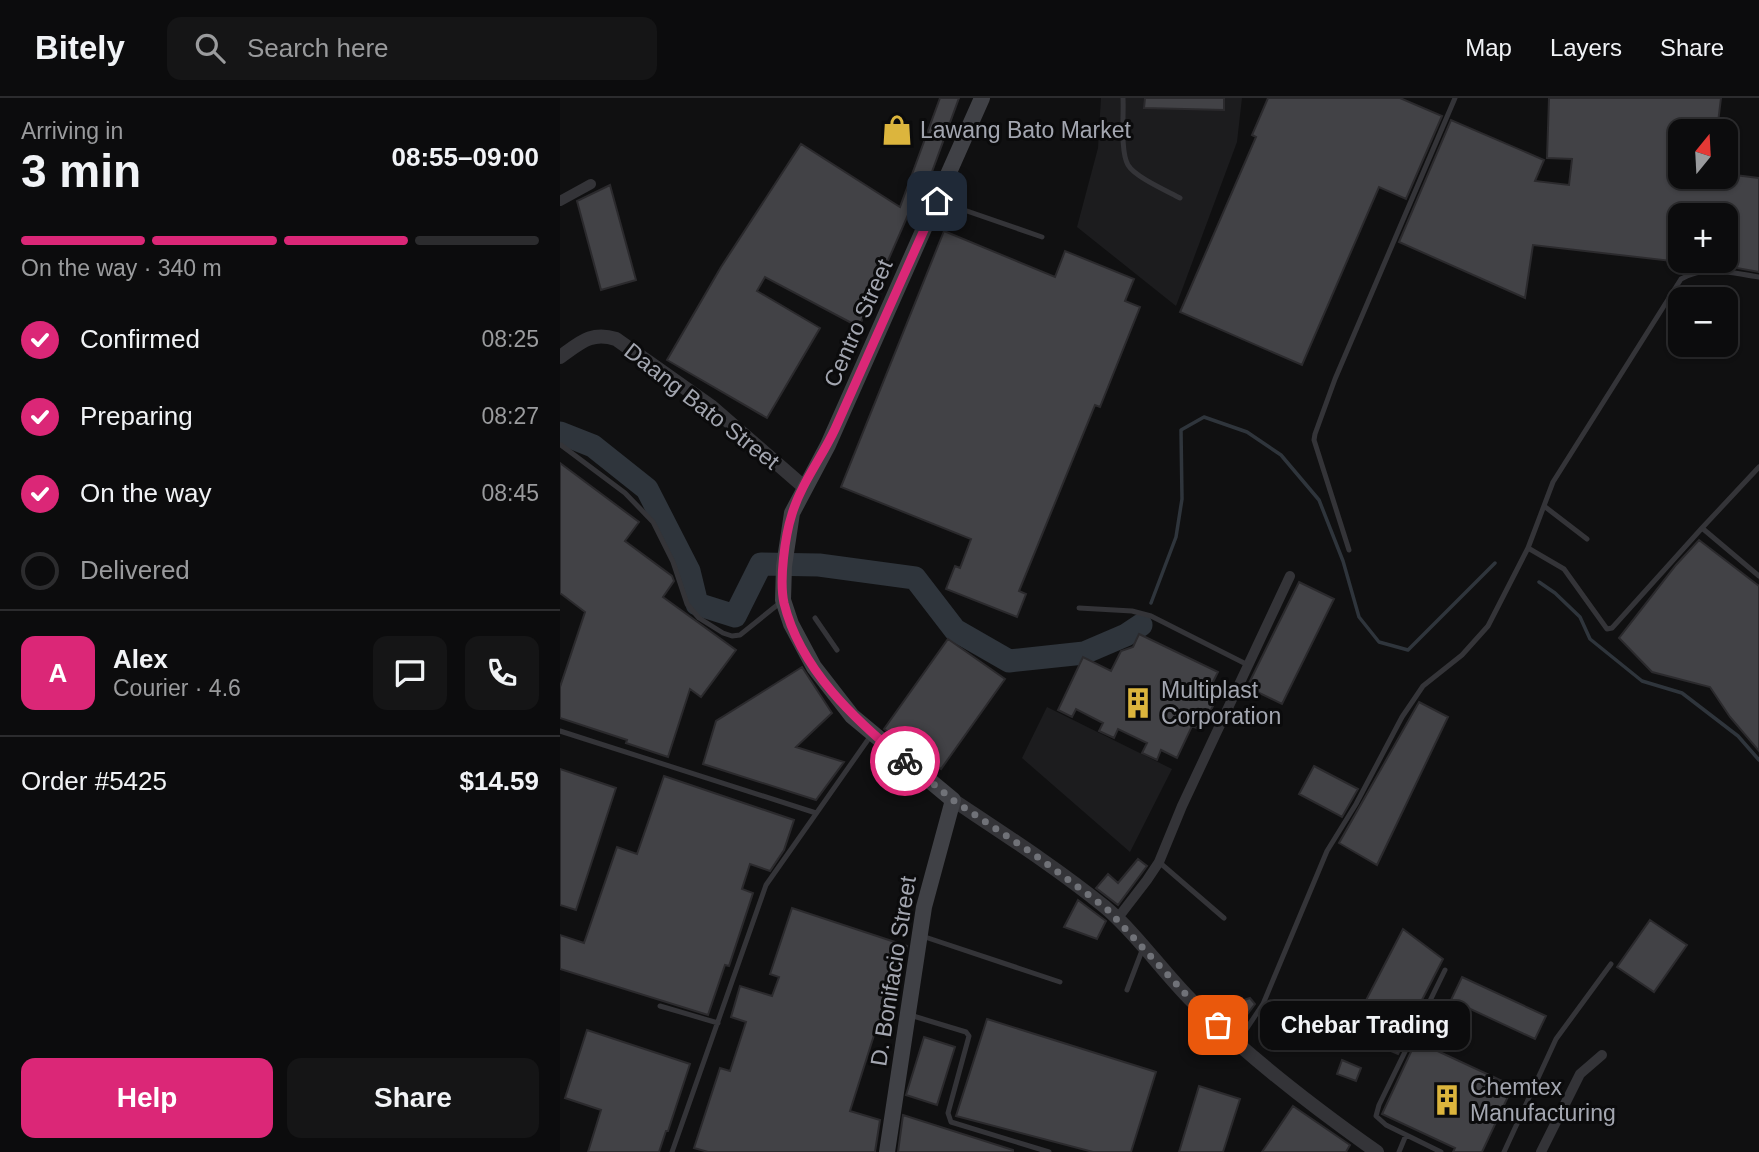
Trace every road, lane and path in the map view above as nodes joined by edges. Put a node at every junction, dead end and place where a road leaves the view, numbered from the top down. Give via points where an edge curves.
1 (982, 98) edge
2 (1123, 98) edge
3 (1455, 98) edge
4 (591, 184) dead end
5 (1180, 198) dead end
6 (560, 201) edge
7 (937, 201) junction
8 (1042, 237) dead end
9 (1759, 277) edge
10 (560, 357) edge
11 (561, 445) edge
12 (1759, 467) edge
13 (804, 487) junction
14 (1544, 506) junction
15 (1702, 528) junction
16 (1587, 539) dead end
17 (1528, 548) junction
18 (1349, 550) dead end
19 (1290, 576) dead end
20 (1759, 576) edge
21 (783, 600) junction
22 (1079, 608) dead end
23 (815, 618) dead end
24 (837, 650) dead end
25 (1248, 665) junction
26 (560, 731) edge
27 (872, 734) junction
28 (953, 800) junction
29 (816, 813) junction
30 (1158, 862) junction
31 (1224, 918) dead end
32 (1117, 919) junction
33 (919, 934) junction
34 (1143, 948) junction
35 (1611, 964) dead end
36 (1445, 970) dead end
37 (1060, 982) dead end
38 (1127, 990) dead end
39 (660, 1006) dead end
40 (907, 1015) junction
41 (718, 1023) junction
42 (1237, 1042) junction
43 (1602, 1055) dead end
44 (1406, 1135) junction
45 (672, 1152) edge
46 (887, 1152) edge
47 (1049, 1152) edge
48 (1377, 1152) edge
49 (1399, 1152) edge
50 (1441, 1152) edge
51 (1504, 1152) edge
52 (1541, 1152) edge

1 - 7 main road, Centro Street
2 - 5 lane via 1128,165
3 - 18 lane via 1315,434
4 - 6 street
7 - 8 lane
7 - 13 main road, Centro Street via 828,445
9 - 14 lane via 1706,269 1681,279 1553,482
10 - 13 street, Daang Bato Street via 587,338 602,334 616,339 712,407
11 - 21 lane via 625,493 653,523 687,604 699,618 723,633 740,635
12 - 15 lane
13 - 21 main road, Centro Street via 792,513
14 - 16 lane
14 - 17 lane
15 - 17 lane via 1611,629 1605,628 1564,569
15 - 20 lane
17 - 42 lane via 1488,626 1462,656 1423,687 1402,717 1327,851 1263,1004
19 - 25 street
21 - 27 main road via 814,667
22 - 25 lane via 1151,616
23 - 24 lane
25 - 30 street
26 - 29 lane
27 - 28 main road
27 - 29 lane
28 - 32 street via 1035,855
28 - 33 main road, D. Bonifacio Street
29 - 41 lane via 766,885
30 - 31 lane
30 - 32 street
32 - 34 street
33 - 37 lane
33 - 40 main road, D. Bonifacio Street
34 - 38 lane
34 - 42 street
35 - 51 lane via 1556,1038
36 - 44 lane via 1377,1110 1379,1121
39 - 41 lane
40 - 46 main road, D. Bonifacio Street
40 - 47 lane via 969,1036 948,1113 951,1122
41 - 45 lane
42 - 48 street
43 - 52 street via 1580,1074
44 - 49 lane
44 - 50 lane

